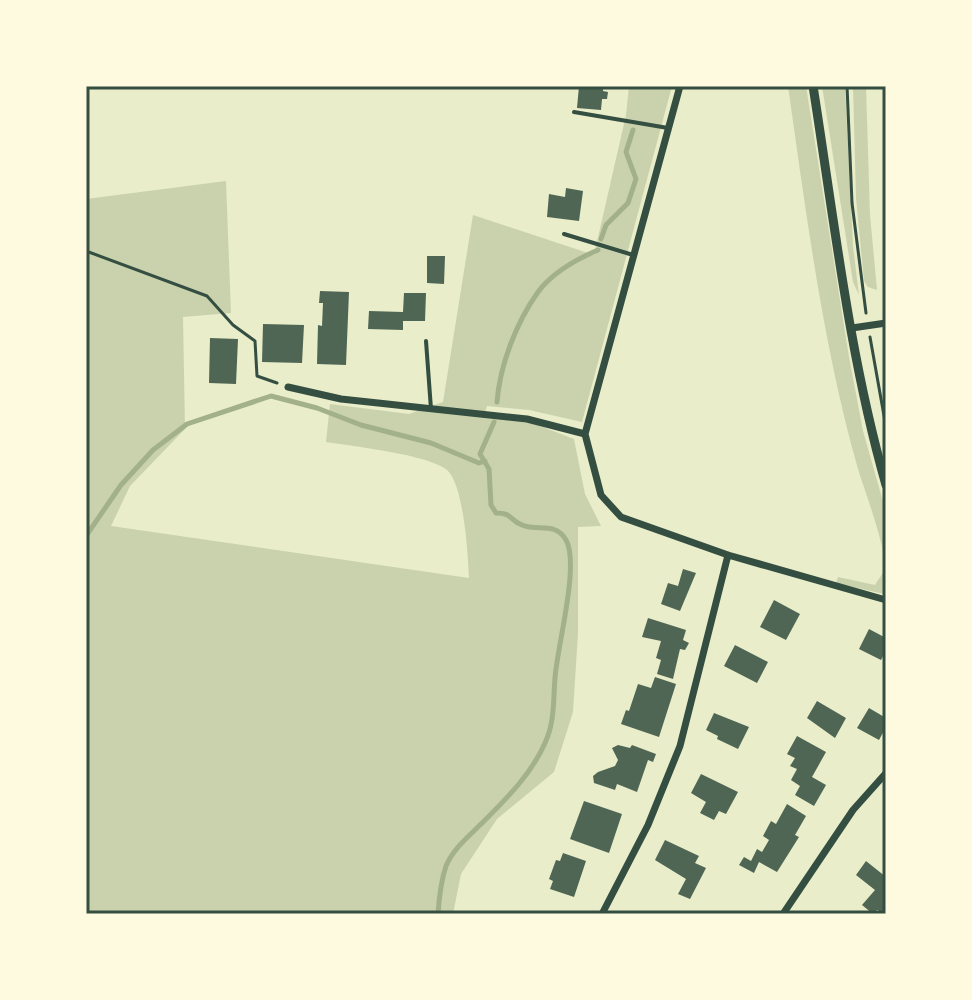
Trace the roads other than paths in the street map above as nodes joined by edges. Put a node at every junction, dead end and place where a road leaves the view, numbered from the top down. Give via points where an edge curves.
1 (680, 86) edge
2 (813, 86) edge
3 (574, 112) dead end
4 (668, 128) junction
5 (564, 234) dead end
6 (633, 255) junction
7 (886, 323) edge
8 (852, 328) junction
9 (426, 341) dead end
10 (288, 387) road end
11 (431, 409) junction
12 (585, 434) junction
13 (886, 485) edge
14 (728, 555) junction
15 (886, 600) edge
16 (886, 773) edge
17 (602, 914) edge
18 (783, 914) edge

1 - 4 street
2 - 8 street
3 - 4 lane
4 - 6 street
5 - 6 lane
6 - 12 street
7 - 8 street
8 - 13 street
9 - 11 lane
10 - 11 street
11 - 12 street via 527,419
12 - 14 street via 601,495 621,517
14 - 15 street
14 - 17 street via 680,746 648,825
16 - 18 street via 853,810

